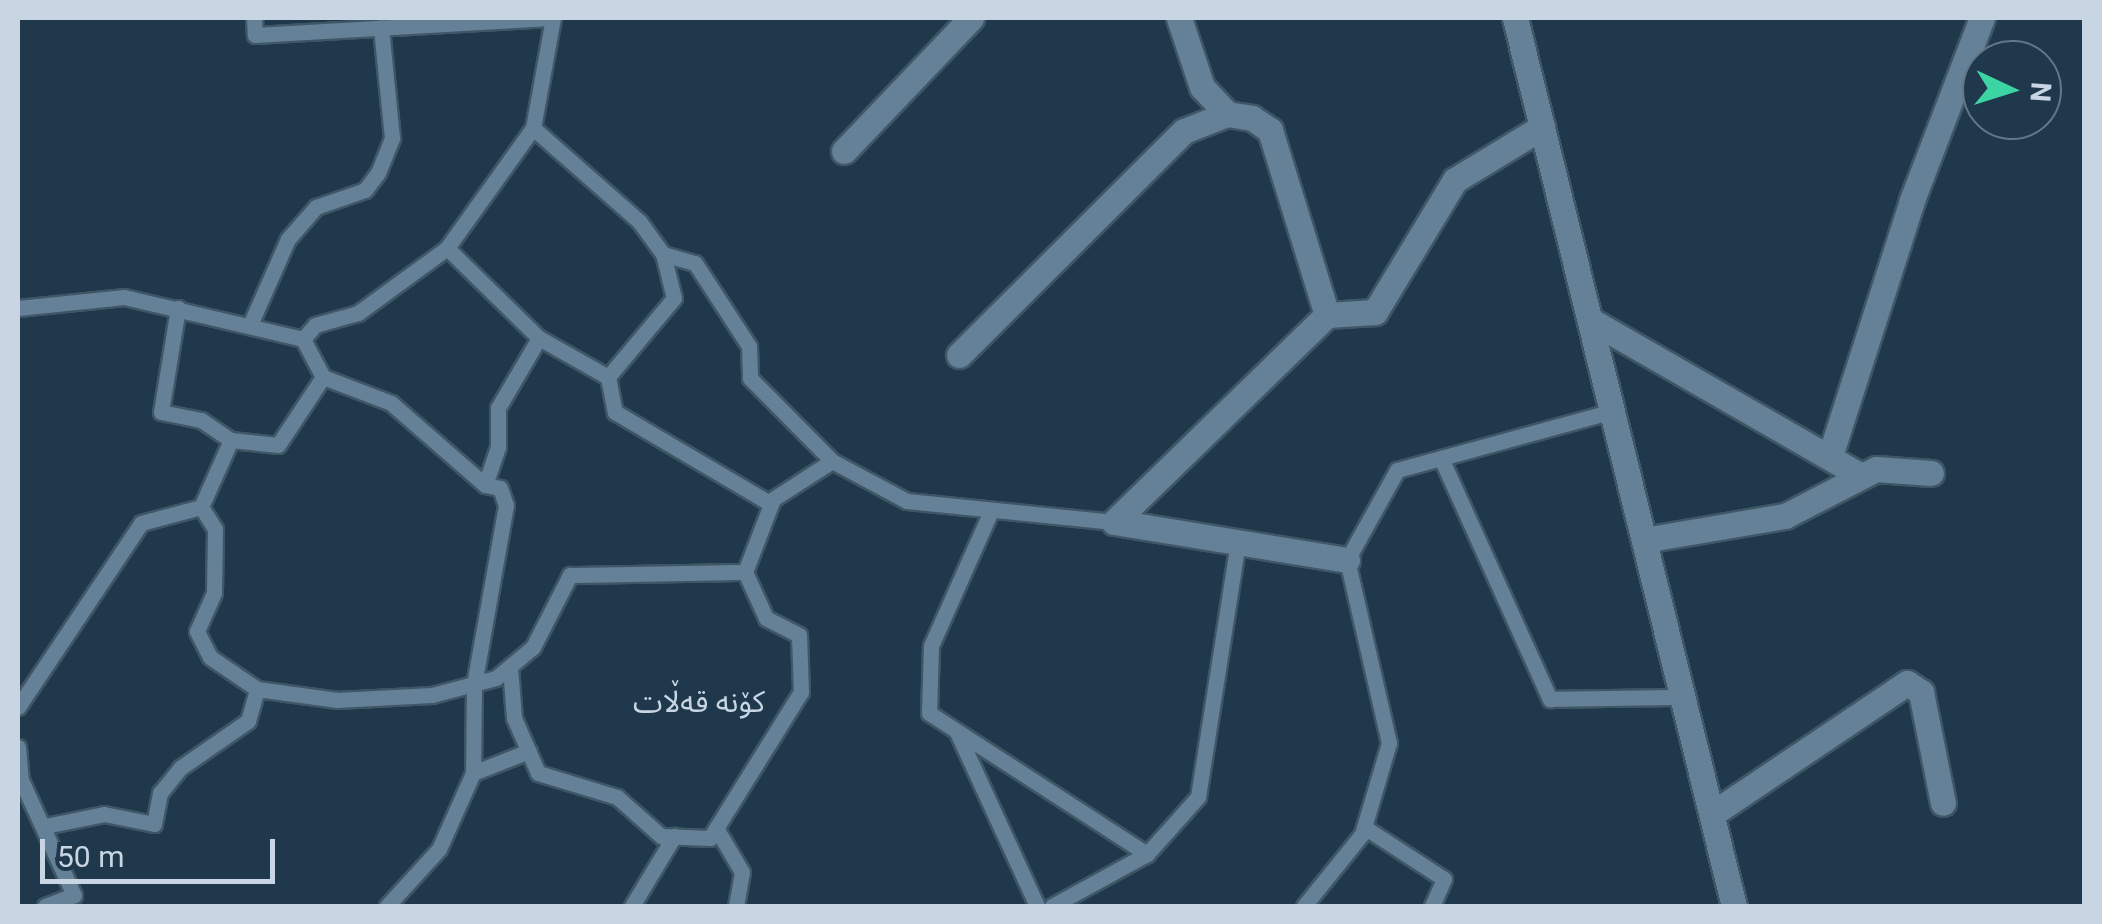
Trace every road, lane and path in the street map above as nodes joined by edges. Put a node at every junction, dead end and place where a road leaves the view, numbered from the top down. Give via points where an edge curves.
1 (254, 18) edge
2 (550, 18) edge
3 (971, 18) edge
4 (1179, 18) edge
5 (1515, 18) edge
6 (1982, 18) edge
7 (381, 28) junction
8 (1227, 114) junction
9 (534, 128) junction
10 (1542, 128) junction
11 (844, 151) dead end
12 (447, 248) junction
13 (664, 254) junction
14 (18, 308) edge
15 (178, 308) junction
16 (1326, 316) junction
17 (1590, 320) junction
18 (250, 325) junction
19 (539, 338) junction
20 (303, 340) junction
21 (958, 354) dead end
22 (608, 376) junction
23 (323, 378) junction
24 (1612, 411) junction
25 (230, 440) junction
26 (1830, 456) junction
27 (1441, 458) junction
28 (832, 461) junction
29 (1931, 473) dead end
30 (1860, 475) junction
31 (486, 485) junction
32 (771, 504) junction
33 (201, 507) junction
34 (991, 511) junction
35 (1114, 522) junction
36 (1644, 540) junction
37 (1238, 542) junction
38 (1347, 560) junction
39 (745, 572) junction
40 (510, 666) junction
41 (474, 684) junction
42 (257, 690) junction
43 (1682, 696) junction
44 (18, 708) edge
45 (958, 732) junction
46 (18, 748) edge
47 (529, 751) junction
48 (473, 773) junction
49 (1943, 804) dead end
50 (1712, 814) junction
51 (45, 826) junction
52 (716, 828) junction
53 (1364, 828) junction
54 (674, 836) junction
55 (1147, 854) junction
56 (45, 906) edge
57 (387, 906) edge
58 (632, 906) edge
59 (736, 906) edge
60 (1037, 906) edge
61 (1052, 906) edge
62 (1304, 906) edge
63 (1432, 906) edge
64 (1734, 906) edge

1 - 7 lane via 255,35
2 - 7 lane
2 - 9 lane
3 - 11 street
4 - 8 street via 1202,87
5 - 10 street
6 - 26 street via 1912,200
7 - 18 lane via 392,138 378,173 365,190 316,207 288,238
8 - 16 street via 1270,130
8 - 21 street via 1184,132
9 - 12 lane
9 - 13 lane via 639,221
10 - 16 street via 1455,180 1375,312
10 - 17 street
12 - 19 lane
12 - 20 lane via 358,312 324,320
13 - 22 lane via 674,298
13 - 28 lane via 695,263 749,346 750,378
14 - 15 lane via 124,297
15 - 18 lane
15 - 25 lane via 160,412 201,420
16 - 35 street
17 - 24 street
17 - 26 street
18 - 20 lane
19 - 22 lane
19 - 31 lane via 498,408 498,447
20 - 23 lane
22 - 32 lane via 614,412
23 - 25 lane via 278,445
23 - 31 lane via 391,403
24 - 27 lane
24 - 36 street
25 - 33 lane
26 - 30 street
27 - 38 lane via 1397,470
27 - 43 lane via 1550,699
28 - 32 lane
28 - 34 lane via 907,501
29 - 30 street via 1876,469
30 - 36 street via 1784,516
31 - 41 lane via 500,488 506,506
32 - 39 lane
33 - 42 lane via 215,529 214,594 197,632 210,657
33 - 44 lane via 141,523
34 - 35 lane
34 - 45 lane via 931,646 929,714
35 - 37 street
36 - 43 street
37 - 38 street
37 - 55 lane via 1198,797
38 - 53 lane via 1389,744
39 - 40 lane via 570,575 534,647
39 - 52 lane via 766,618 799,635 801,692
40 - 41 lane
40 - 47 lane via 514,718
41 - 42 lane via 432,695 338,700
41 - 48 lane
42 - 51 lane via 248,721 180,768 160,793 154,824 104,814
43 - 50 street
45 - 55 lane
45 - 60 lane
46 - 51 lane via 21,780
47 - 48 lane
47 - 54 lane via 538,773 617,797 638,820
48 - 57 lane via 440,849
49 - 50 street via 1922,692 1907,683
50 - 64 street
51 - 56 lane via 74,895
52 - 54 lane via 710,838
52 - 59 lane via 742,872
53 - 62 lane
53 - 63 lane via 1444,879
54 - 58 lane
55 - 61 lane

